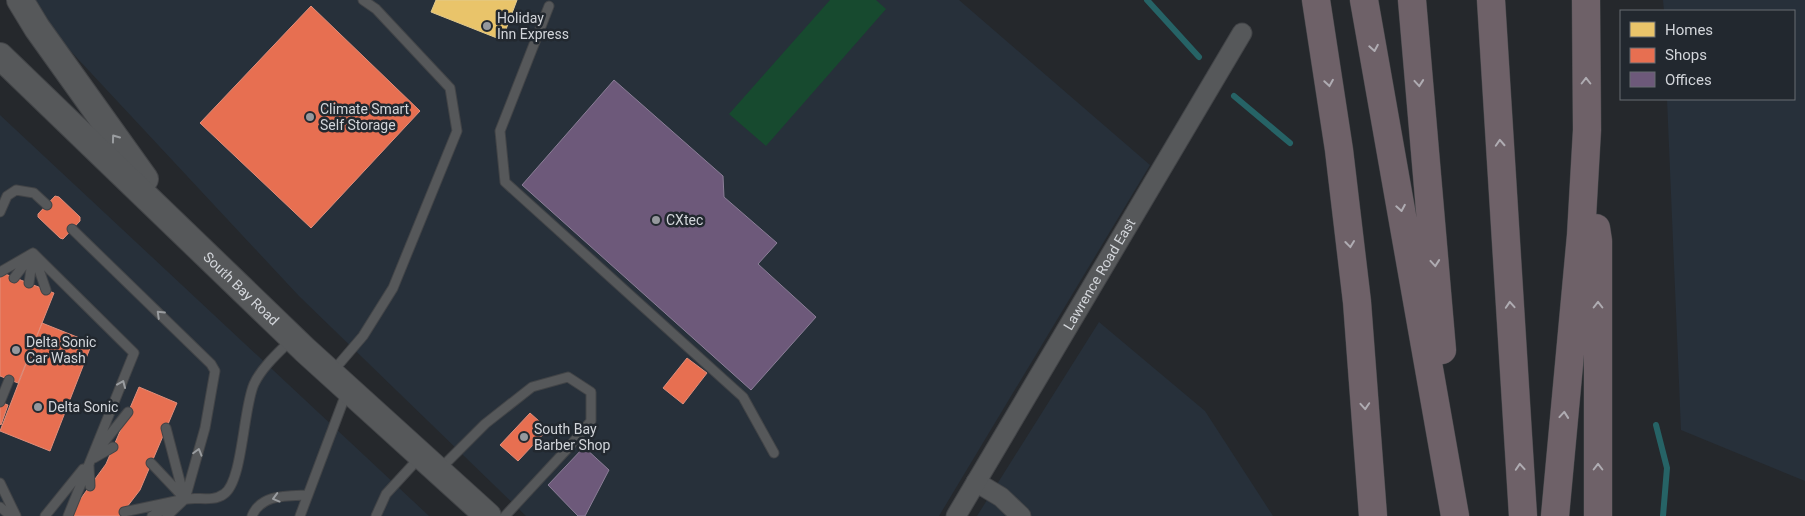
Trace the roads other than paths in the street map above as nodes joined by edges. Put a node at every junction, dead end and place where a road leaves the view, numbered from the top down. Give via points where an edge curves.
1 (20, 0) edge
2 (363, 0) edge
3 (1316, 0) edge
4 (1364, 0) edge
5 (1412, 0) edge
6 (1491, 0) edge
7 (1586, 0) edge
8 (549, 6) dead end
9 (1242, 33) dead end
10 (0, 56) edge
11 (1587, 130) junction
12 (47, 205) dead end
13 (0, 212) edge
14 (72, 229) dead end
15 (184, 235) junction
16 (33, 253) junction
17 (0, 272) edge
18 (14, 278) dead end
19 (29, 283) dead end
20 (46, 290) dead end
21 (293, 338) junction
22 (10, 380) dead end
23 (339, 381) junction
24 (0, 402) edge
25 (128, 412) dead end
26 (166, 428) dead end
27 (113, 447) dead end
28 (774, 452) dead end
29 (89, 461) junction
30 (151, 463) dead end
31 (430, 464) junction
32 (976, 482) junction
33 (0, 483) edge
34 (90, 486) dead end
35 (308, 495) junction
36 (185, 499) junction
37 (0, 507) edge
38 (124, 512) dead end
39 (380, 514) edge
40 (11, 516) edge
41 (16, 516) edge
42 (44, 516) edge
43 (68, 516) edge
44 (152, 516) edge
45 (167, 516) edge
46 (252, 516) edge
47 (300, 516) edge
48 (488, 516) edge
49 (505, 516) edge
50 (956, 516) edge
51 (1021, 516) edge
52 (1373, 516) edge
53 (1456, 516) edge
54 (1523, 516) edge
55 (1555, 516) edge
56 (1598, 516) edge

15 -> 1 main road via 36,28
2 - 23 lane via 376,9 450,88 456,131 393,288
3 -> 52 highway via 1339,150 1357,302
4 -> 53 highway
5 -> 53 highway
54 -> 6 highway
11 -> 7 highway
8 - 28 lane via 500,131 505,182 743,397
9 - 32 street, Lawrence Road East
10 - 15 main road, South Bay Road
55 -> 11 highway via 1581,235
56 -> 11 highway via 1598,241
12 - 13 lane via 34,193 16,190 7,196
36 -> 14 lane via 205,428 215,371
15 - 21 main road, South Bay Road
16 - 17 lane
16 - 18 lane
16 - 19 lane
16 - 20 lane
29 -> 16 lane via 134,353
21 - 23 main road, South Bay Road
21 - 36 lane via 254,383 229,490 214,498
22 - 24 lane
23 - 31 main road, South Bay Road
23 - 35 lane
25 - 29 lane
26 - 36 lane
27 - 29 lane
29 - 34 lane
29 - 42 lane
29 - 43 lane
30 - 36 lane
31 - 39 lane via 386,494
31 - 48 main road, South Bay Road
31 - 49 lane via 532,387 568,377 591,392 591,421
32 - 50 street, Lawrence Road East
32 - 51 street via 1001,497
33 - 41 lane
35 -> 46 lane via 282,496 263,502
35 - 47 lane
36 - 38 lane
36 - 44 lane
36 - 45 lane
37 - 40 lane

